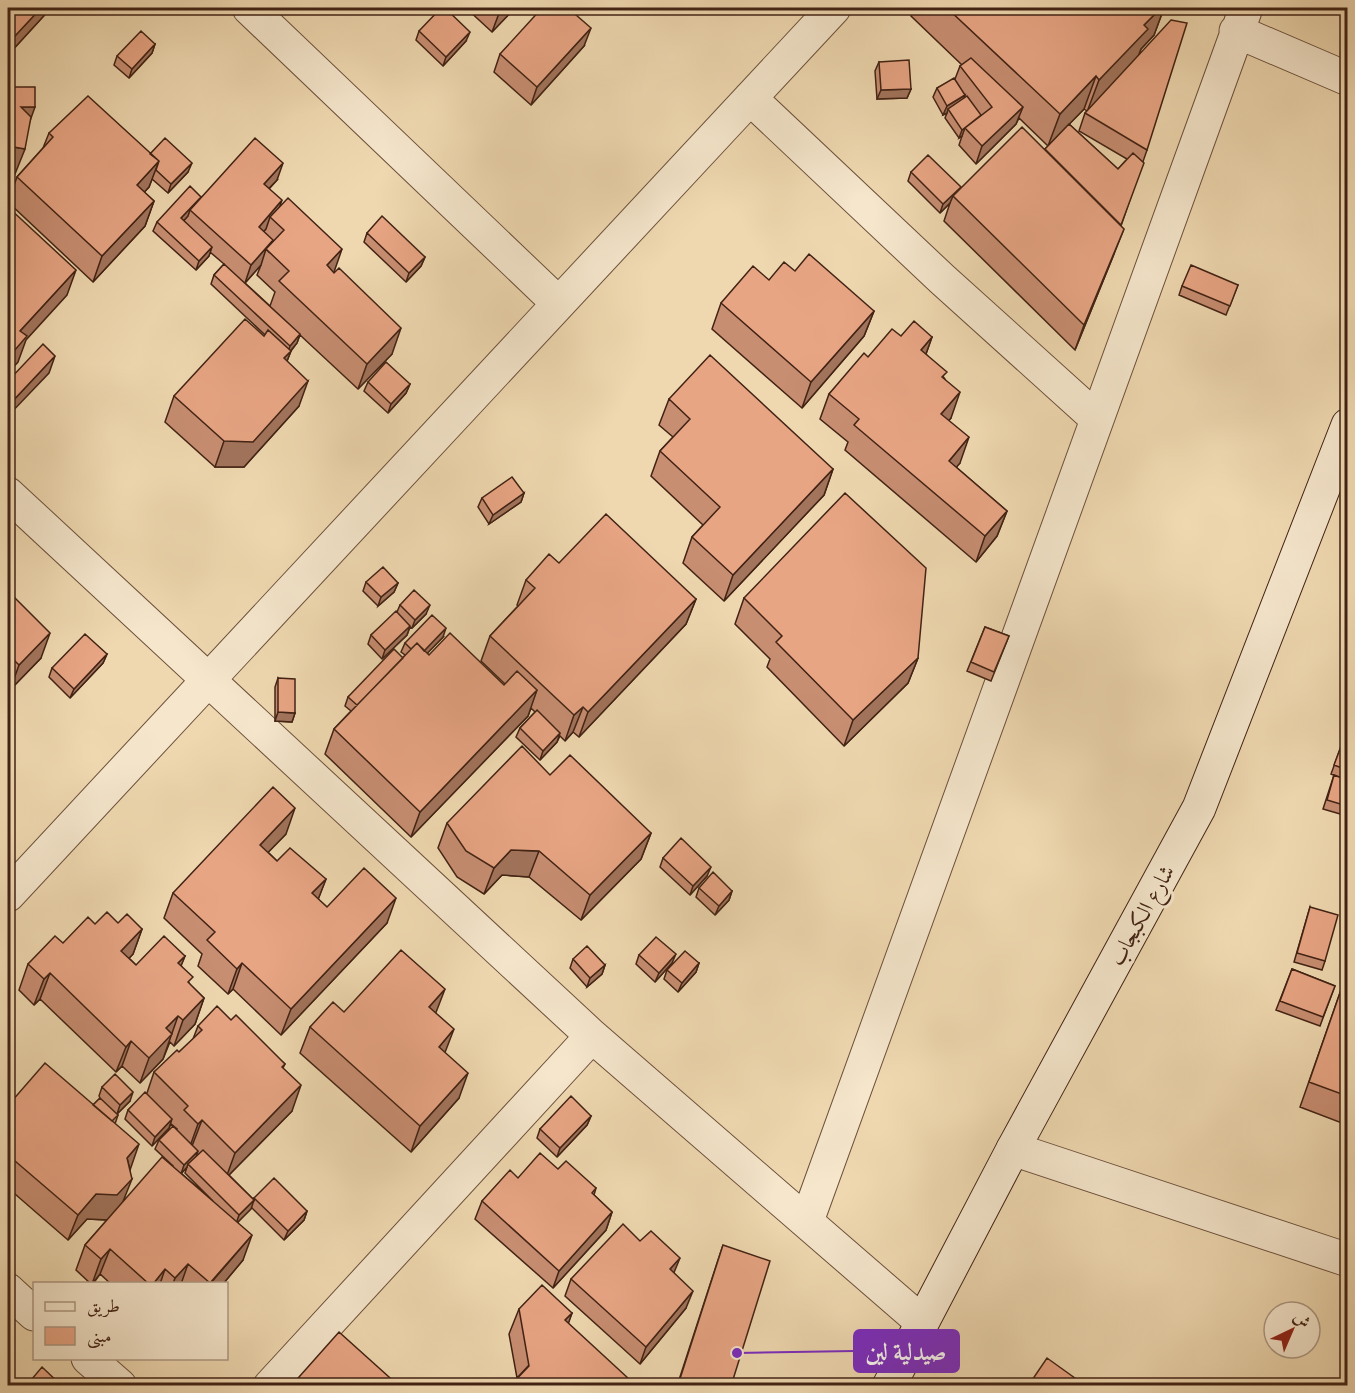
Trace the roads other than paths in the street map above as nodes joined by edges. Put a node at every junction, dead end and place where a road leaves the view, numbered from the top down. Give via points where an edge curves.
1 (249, 8) edge
2 (834, 8) edge
3 (1241, 19) edge
4 (1347, 79) edge
5 (750, 98) junction
6 (558, 303) junction
7 (1096, 418) junction
8 (1347, 424) edge
9 (8, 494) edge
10 (208, 680) junction
11 (8, 895) edge
12 (592, 1036) junction
13 (1013, 1149) junction
14 (807, 1221) junction
15 (1347, 1260) edge
16 (8, 1290) edge
17 (33, 1313) edge
18 (922, 1322) junction
19 (89, 1360) edge
20 (120, 1386) edge
21 (270, 1386) edge
22 (889, 1386) edge

1 - 6 street
2 - 5 street
3 - 4 street
3 - 7 street
5 - 6 street
5 - 7 street
6 - 10 street
7 - 14 street
8 - 13 street, شارع الكبجاب via 1199,808
9 - 10 street
10 - 11 street
10 - 12 street
12 - 14 street
12 - 21 street
13 - 15 street
13 - 18 street, شارع الكبجاب
14 - 18 street
16 - 17 street
18 - 22 street, شارع الكبجاب
19 - 20 street

